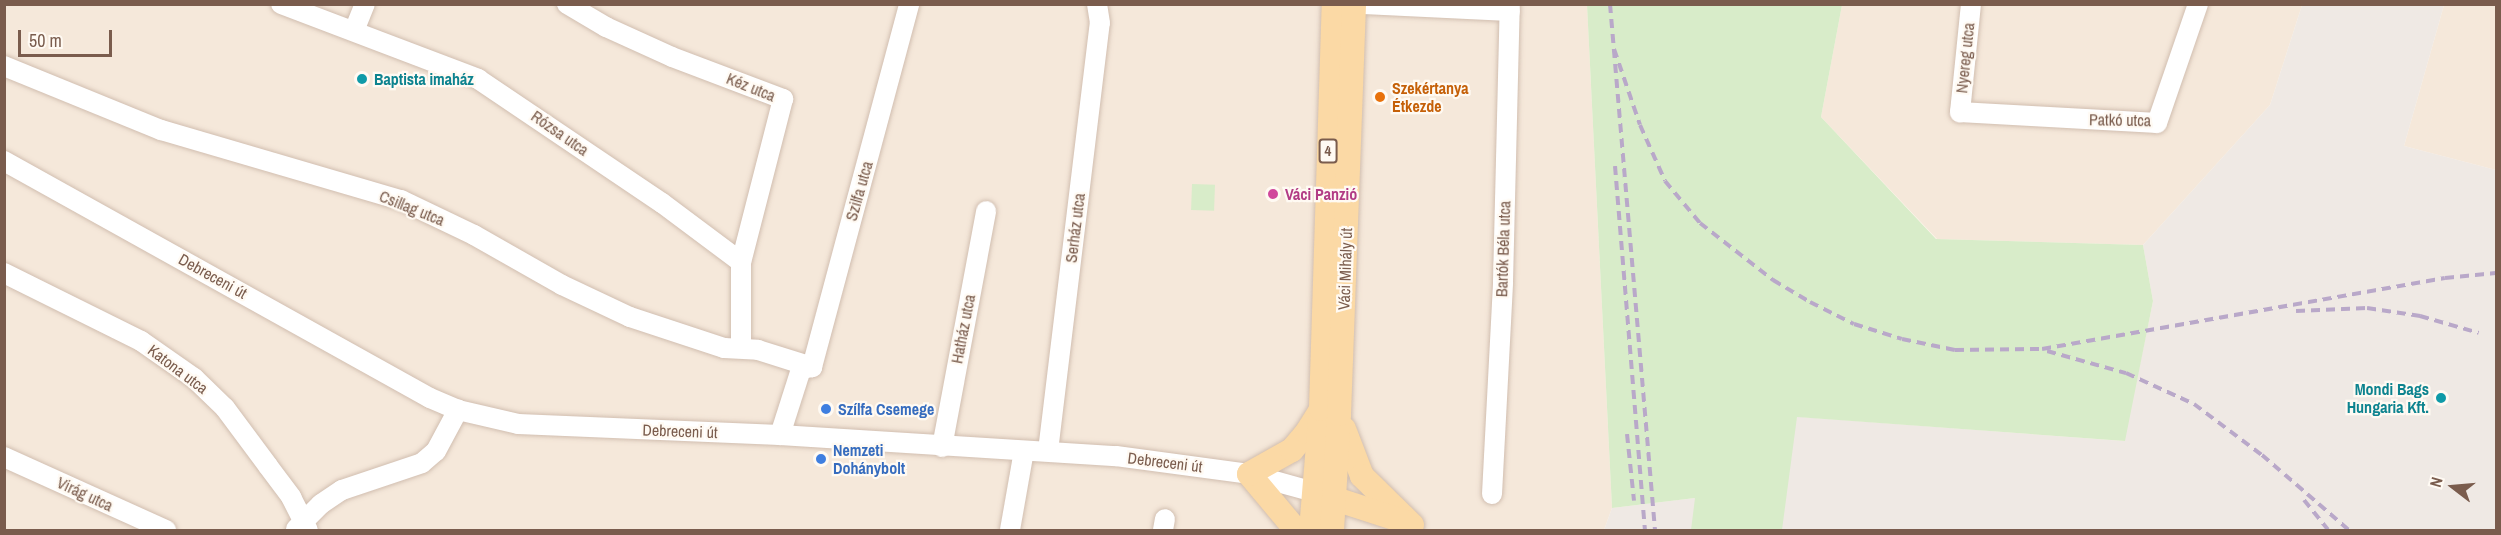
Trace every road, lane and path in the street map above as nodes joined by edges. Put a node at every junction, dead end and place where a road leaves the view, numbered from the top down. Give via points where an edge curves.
1 (281, 4) edge
2 (365, 4) edge
3 (567, 4) edge
4 (909, 4) edge
5 (1098, 4) edge
6 (1334, 4) edge
7 (1354, 4) edge
8 (1363, 4) edge
9 (1971, 4) edge
10 (2198, 4) edge
11 (1510, 8) edge
12 (354, 31) junction
13 (4, 66) edge
14 (1960, 112) joint
15 (4, 161) edge
16 (986, 211) dead end
17 (741, 262) junction
18 (4, 273) edge
19 (741, 348) junction
20 (807, 368) junction
21 (451, 407) junction
22 (1330, 411) junction
23 (784, 436) junction
24 (942, 447) junction
25 (1024, 451) junction
26 (1048, 451) junction
27 (4, 457) edge
28 (1249, 474) junction
29 (1492, 494) dead end
30 (1325, 495) junction
31 (302, 527) edge
32 (1419, 528) edge
33 (166, 531) edge
34 (1010, 531) edge
35 (1296, 531) edge
36 (1311, 531) edge
37 (1332, 531) edge
38 (1381, 531) edge

1 - 12 street, Rózsa utca
2 - 12 street
3 - 17 street, Kéz utca via 672,57 783,99
4 - 20 street, Szilfa utca
5 - 26 street, Serház utca via 1100,23
6 - 22 main road, Váci Mihály út / 4
7 - 22 main road, Váci Mihály út / 4
8 - 11 street
9 - 14 street, Nyereg utca
10 - 14 street, Patkó utca via 2157,123
11 - 29 street, Bartók Béla utca via 1503,282
12 - 17 street, Rózsa utca via 478,79 662,203
13 - 19 street, Csillag utca via 161,130 401,200 630,317 724,348
15 - 21 street, Debreceni út
16 - 24 street, Hatház utca
17 - 19 street
18 - 31 street, Katona utca via 141,341 194,378 225,408 291,497
19 - 20 street, Csillag utca via 758,350
20 - 23 street, Szilfa utca
21 - 23 street, Debreceni út via 518,424
21 - 31 street via 436,452 422,463 342,490
22 - 28 main road via 1292,450
22 - 30 main road, Váci Mihály út / 4
22 - 32 main road, 4 via 1362,476
23 - 24 street, Debreceni út
24 - 25 street, Debreceni út
25 - 26 street, Debreceni út
25 - 34 street
26 - 28 street, Debreceni út via 1174,462
27 - 33 street, Virág utca
28 - 30 street, Debreceni út
28 - 35 main road
30 - 32 main road, Debreceni út
30 - 36 main road
30 - 37 main road
32 - 38 main road

